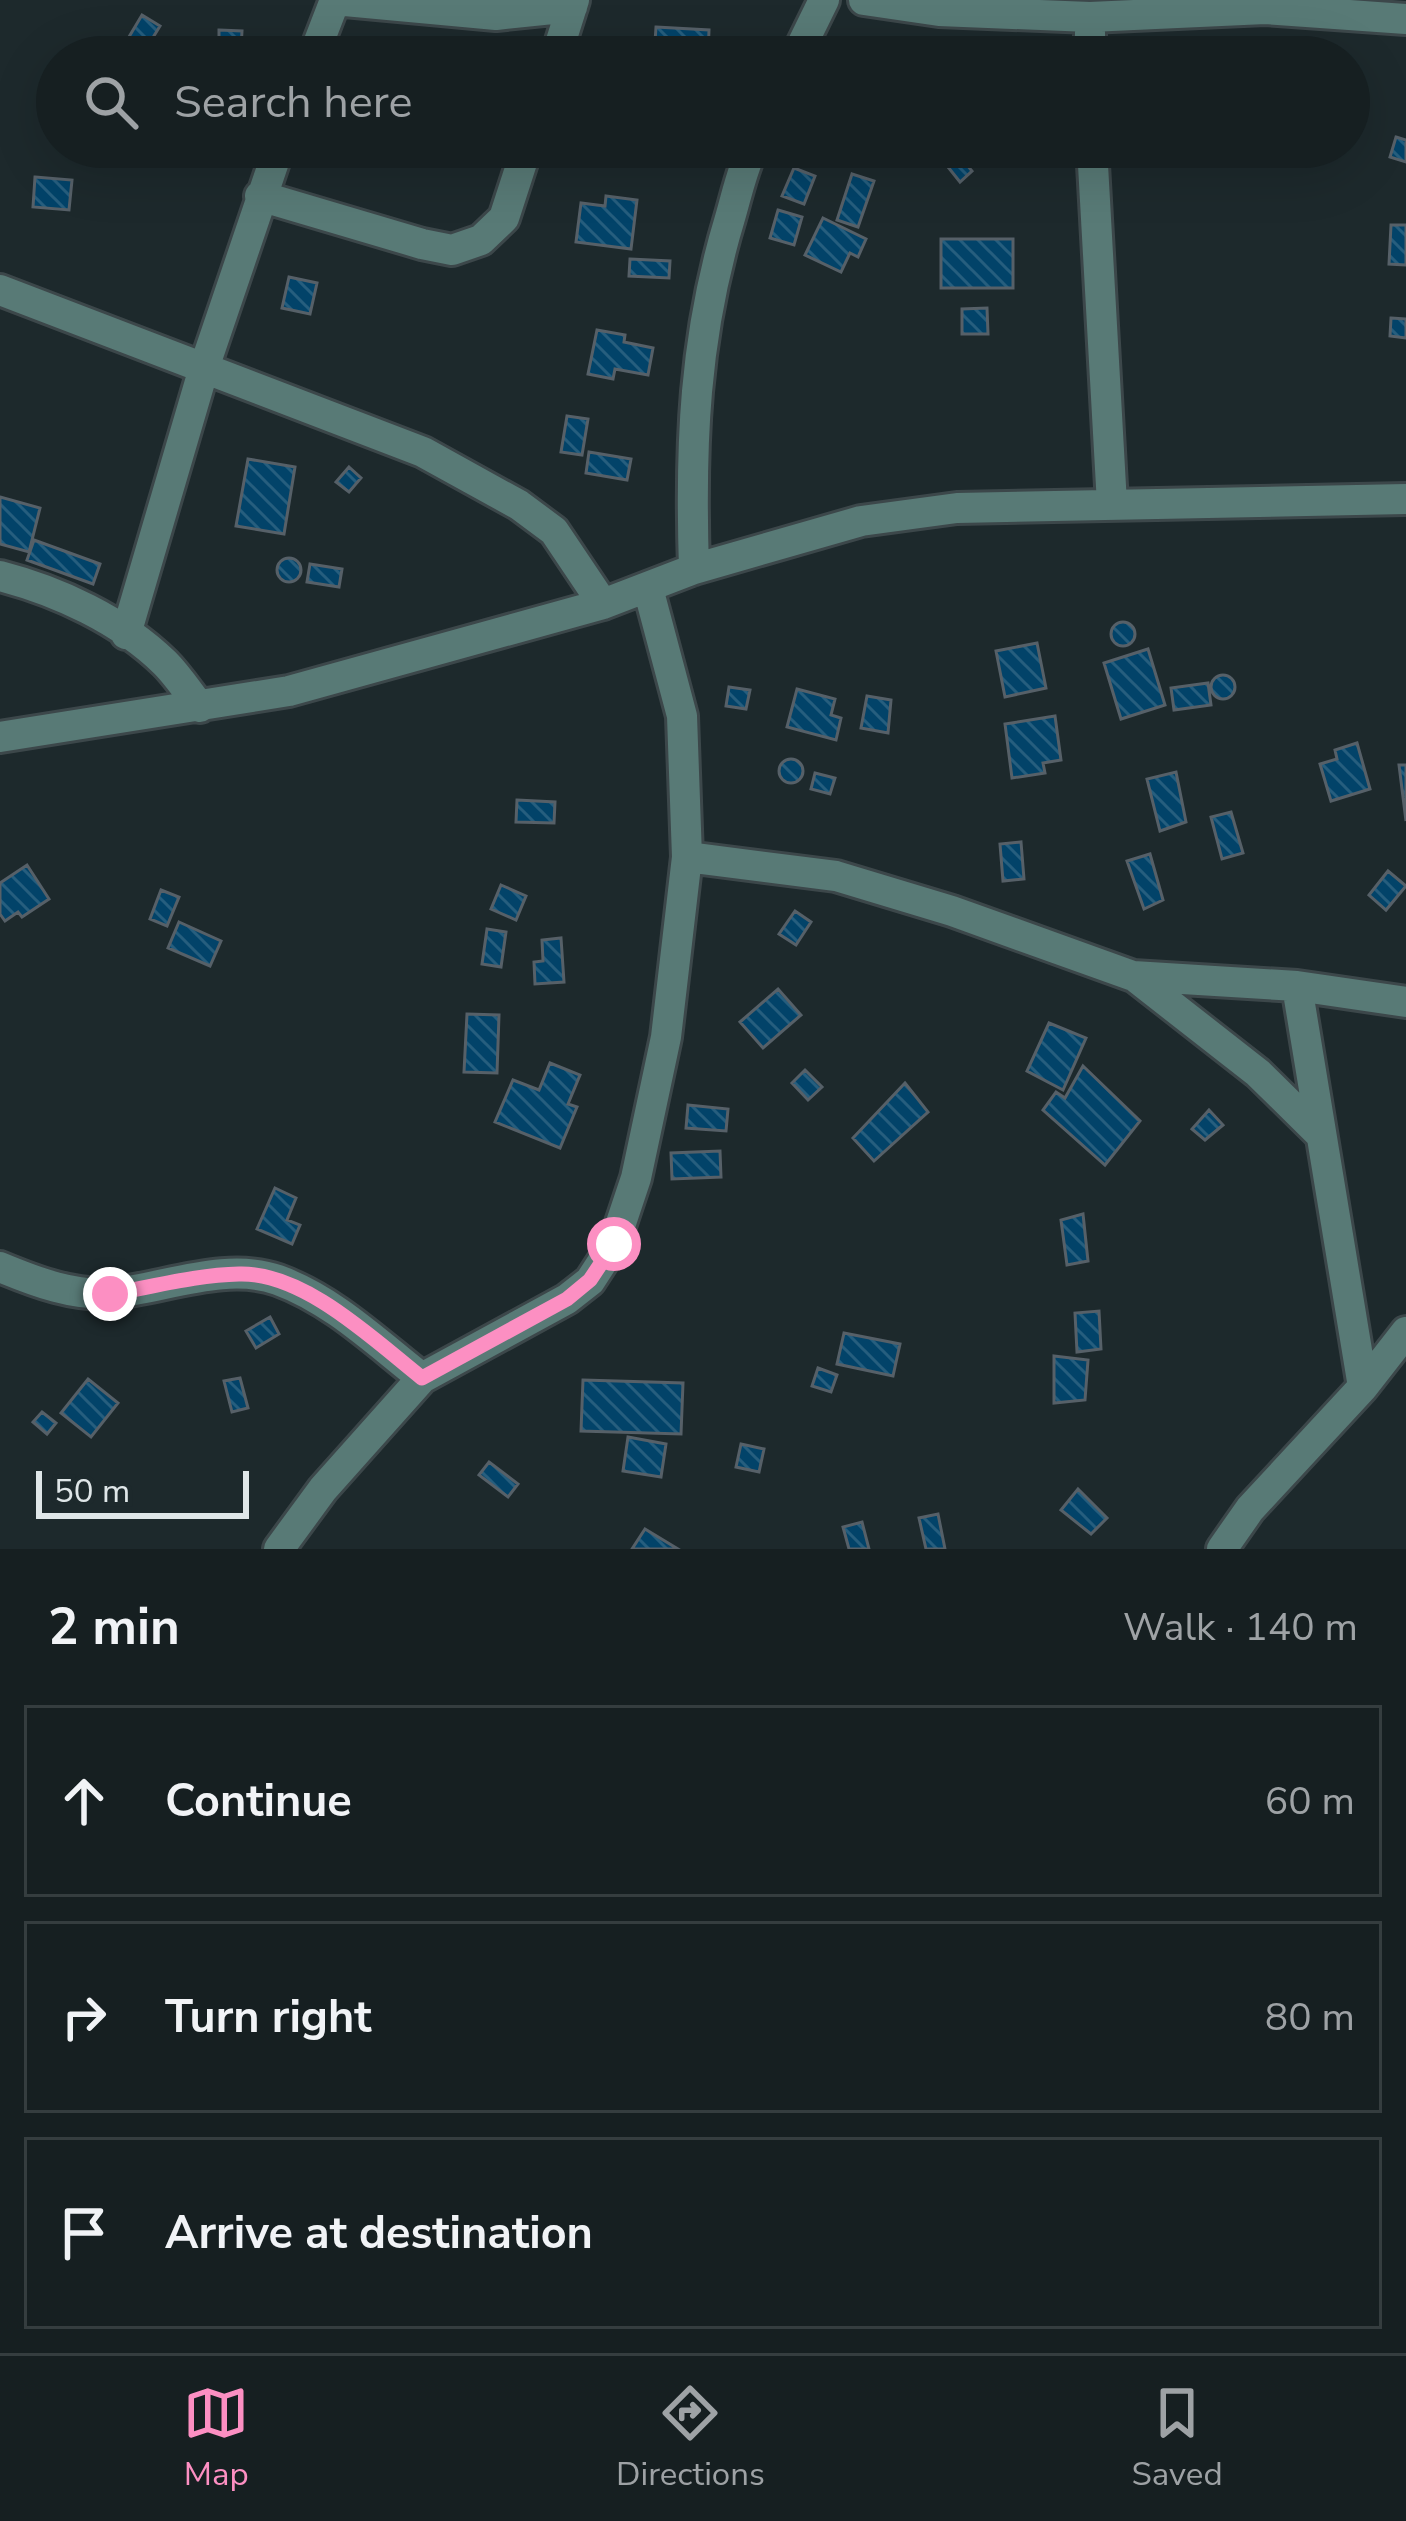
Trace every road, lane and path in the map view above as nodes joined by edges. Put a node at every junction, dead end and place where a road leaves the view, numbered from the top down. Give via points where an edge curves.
1 (334, 0) edge
2 (824, 0) edge
3 (864, 0) edge
4 (573, 4) edge
5 (1090, 17) junction
6 (1406, 19) edge
7 (321, 36) edge
8 (563, 36) edge
9 (806, 36) edge
10 (1090, 36) edge
11 (271, 168) edge
12 (520, 168) edge
13 (746, 168) edge
14 (1093, 168) edge
15 (260, 196) junction
16 (0, 290) edge
17 (204, 368) junction
18 (1406, 499) edge
19 (1112, 504) junction
20 (694, 568) junction
21 (0, 576) edge
22 (648, 588) junction
23 (603, 604) junction
24 (126, 634) junction
25 (200, 707) junction
26 (0, 737) edge
27 (687, 857) junction
28 (1133, 976) junction
29 (1297, 986) junction
30 (1406, 1002) edge
31 (1321, 1135) junction
32 (0, 1267) edge
33 (1406, 1332) edge
34 (422, 1378) junction
35 (1363, 1387) junction
36 (279, 1549) edge
37 (1222, 1549) edge

1 - 4 street via 496,15
1 - 7 street
2 - 9 street
3 - 5 street
4 - 8 street
5 - 6 street via 1265,9
5 - 10 street
11 - 15 street
12 - 15 street via 503,218 481,240 452,250
13 - 20 street via 713,272 701,343 690,457
14 - 19 street
15 - 17 street
16 - 17 street
17 - 23 street via 423,452 519,505 554,531
17 - 24 street
18 - 19 street
19 - 20 street via 910,513
20 - 22 street
21 - 24 street via 69,598
22 - 23 street
22 - 27 street via 682,716
23 - 25 street via 309,686
24 - 25 street via 164,663
25 - 26 street
27 - 28 street via 836,876
27 - 34 street via 666,1037 614,1244 567,1299
28 - 29 street
28 - 31 street via 1258,1073
29 - 30 street
29 - 31 street
31 - 35 street
32 - 34 street via 51,1287 110,1294 242,1274 277,1280 328,1305
33 - 35 street
34 - 36 street
35 - 37 street

